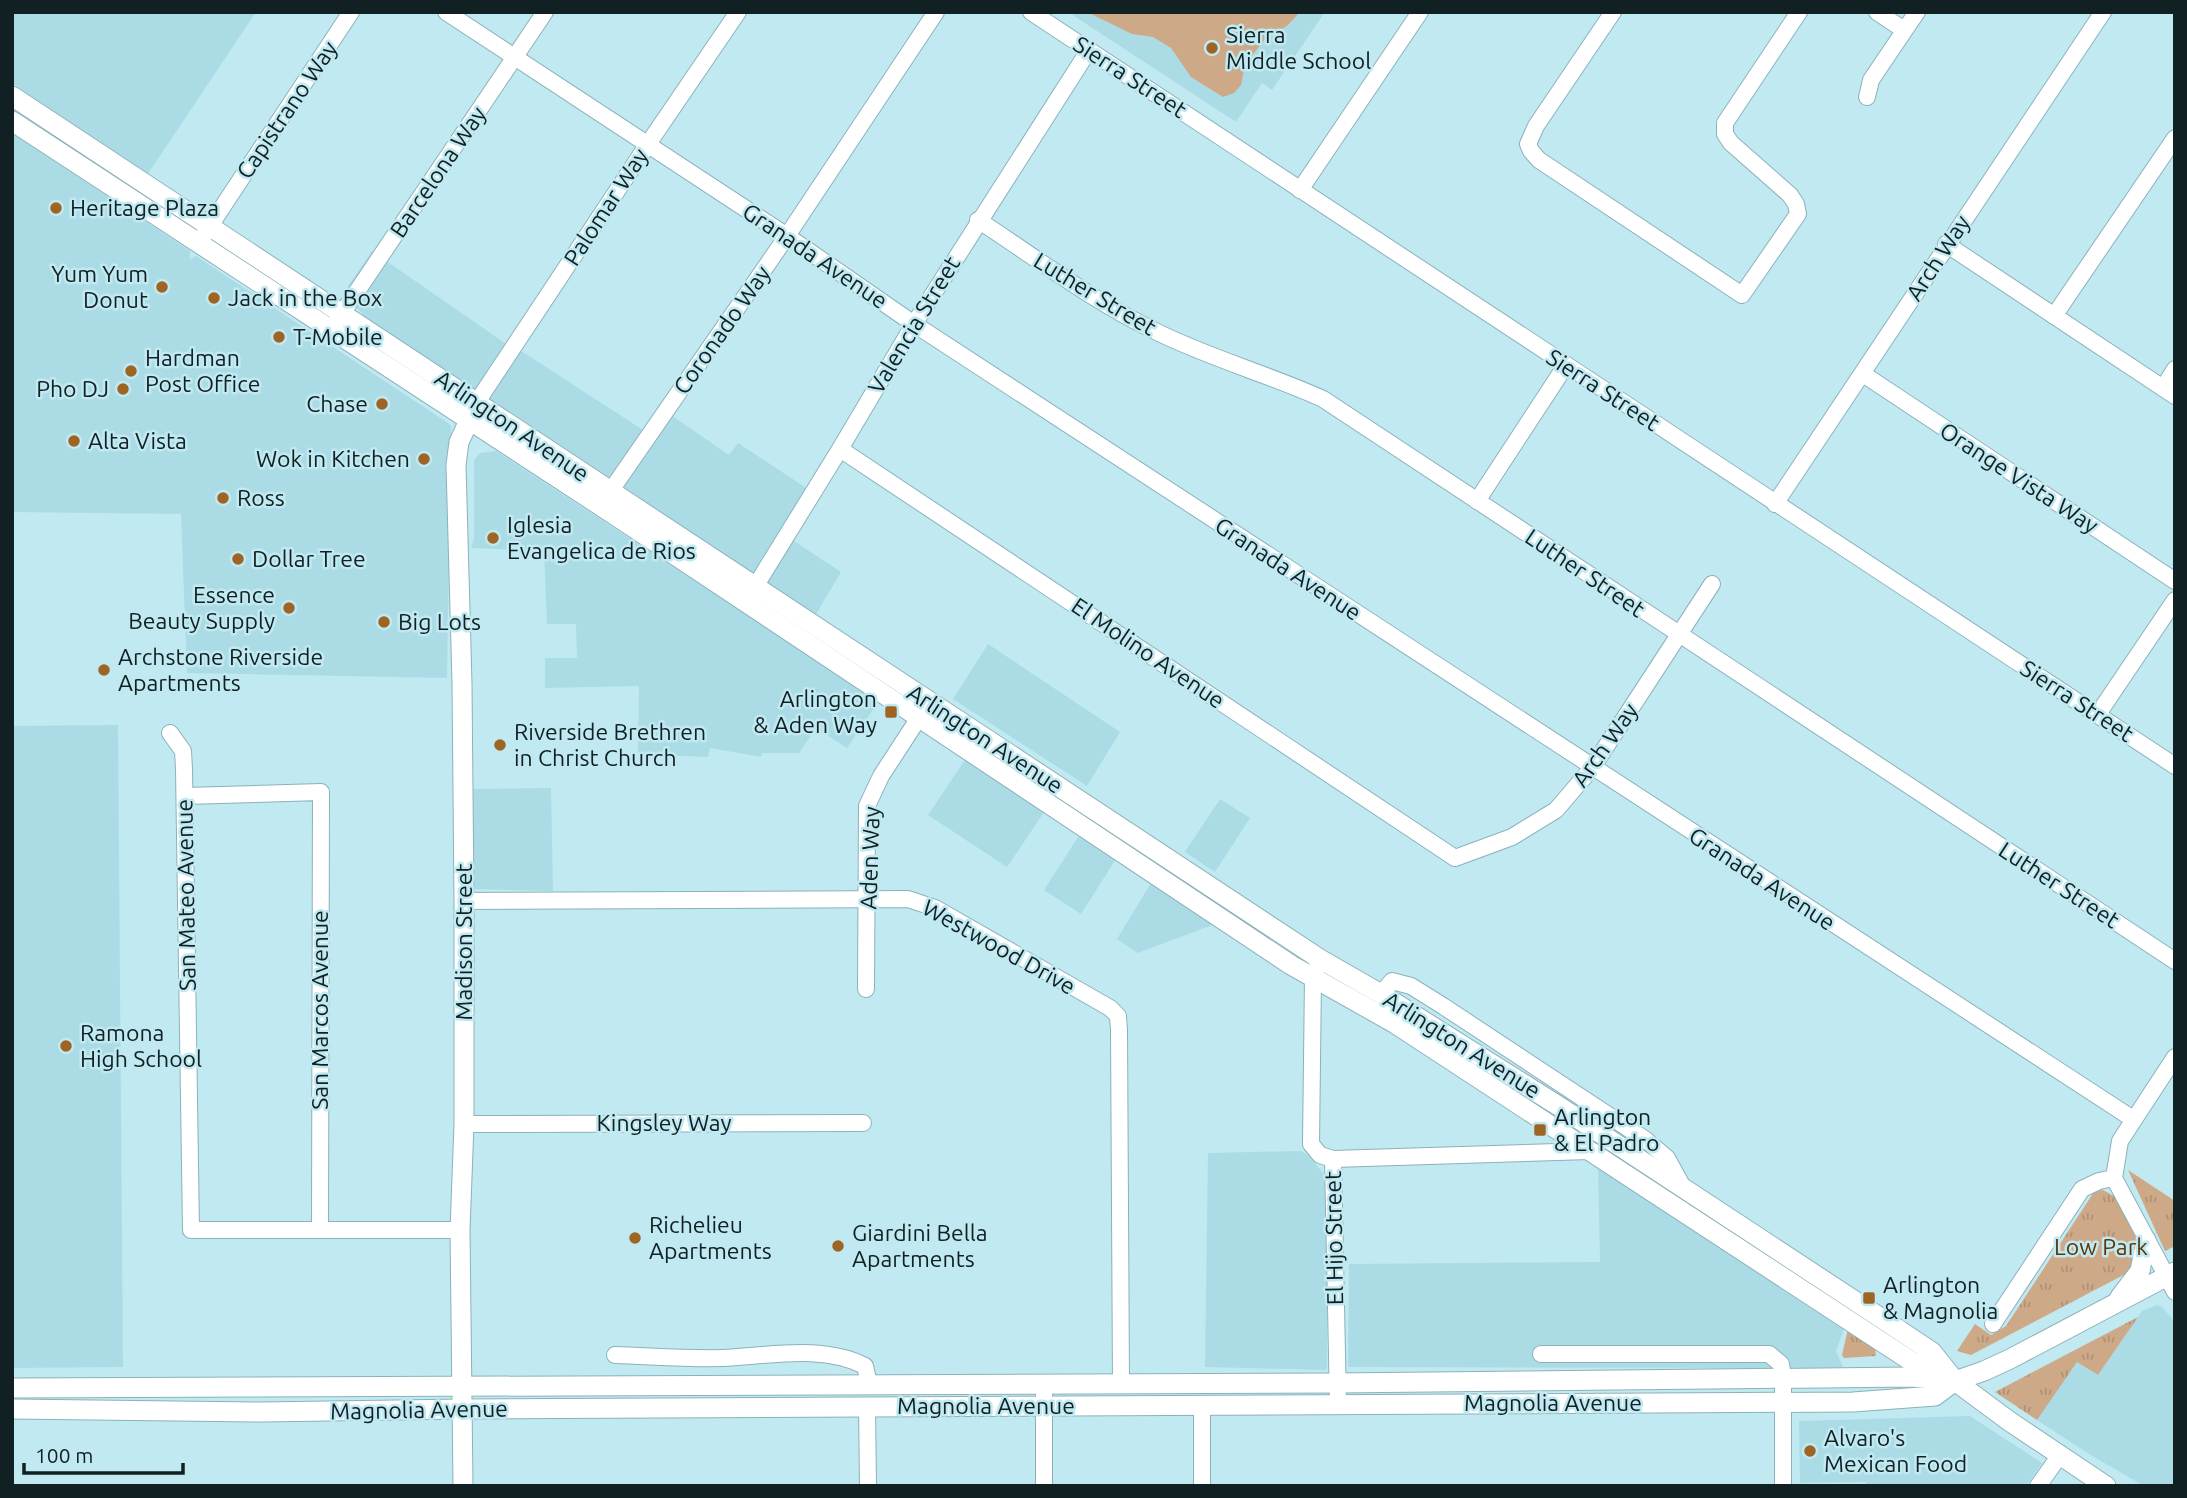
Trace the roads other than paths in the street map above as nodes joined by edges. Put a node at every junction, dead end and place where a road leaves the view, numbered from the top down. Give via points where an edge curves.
1 (351, 12) edge
2 (446, 12) edge
3 (545, 12) edge
4 (738, 12) edge
5 (936, 12) edge
6 (1031, 12) edge
7 (1420, 12) edge
8 (1613, 12) edge
9 (1799, 12) edge
10 (1877, 12) edge
11 (1917, 12) edge
12 (2103, 12) edge
13 (1904, 30) junction
14 (1089, 50) junction
15 (514, 58) junction
16 (12, 96) edge
17 (1867, 97) dead end
18 (12, 121) edge
19 (2175, 138) edge
20 (648, 144) junction
21 (1300, 190) junction
22 (978, 220) junction
23 (204, 235) junction
24 (787, 236) junction
25 (1946, 244) junction
26 (342, 313) junction
27 (2054, 316) junction
28 (914, 324) junction
29 (330, 331) junction
30 (1566, 365) junction
31 (2175, 369) edge
32 (1863, 374) junction
33 (2169, 392) edge
34 (477, 402) junction
35 (468, 421) junction
36 (840, 449) junction
37 (605, 499) junction
38 (1477, 501) junction
39 (1775, 504) junction
40 (2175, 581) edge
41 (1712, 584) dead end
42 (756, 586) junction
43 (2175, 600) edge
44 (745, 603) junction
45 (1680, 636) junction
46 (923, 710) junction
47 (2098, 714) junction
48 (170, 733) dead end
49 (2175, 766) edge
50 (1592, 768) junction
51 (185, 796) junction
52 (1455, 858) joint
53 (867, 897) junction
54 (464, 901) junction
55 (1320, 959) junction
56 (2175, 961) edge
57 (1313, 978) junction
58 (866, 989) dead end
59 (1381, 994) junction
60 (2175, 1057) edge
61 (1568, 1088) junction
62 (1557, 1105) junction
63 (2133, 1119) junction
64 (863, 1123) dead end
65 (464, 1124) junction
66 (1590, 1151) junction
67 (1333, 1159) junction
68 (2114, 1178) junction
69 (1684, 1189) junction
70 (320, 1228) junction
71 (460, 1230) junction
72 (2146, 1240) junction
73 (2172, 1280) edge
74 (2115, 1304) junction
75 (1993, 1324) dead end
76 (1885, 1344) junction
77 (1541, 1354) dead end
78 (615, 1355) dead end
79 (714, 1358) junction
80 (1783, 1377) junction
81 (1873, 1377) junction
82 (1955, 1381) junction
83 (1044, 1383) junction
84 (1336, 1383) junction
85 (869, 1384) junction
86 (1121, 1384) junction
87 (697, 1385) junction
88 (463, 1387) junction
89 (12, 1388) edge
90 (1784, 1402) junction
91 (1338, 1404) junction
92 (1202, 1405) junction
93 (1044, 1406) junction
94 (867, 1407) junction
95 (12, 1409) edge
96 (463, 1409) junction
97 (2060, 1455) junction
98 (463, 1486) edge
99 (868, 1486) edge
100 (1044, 1486) edge
101 (1202, 1486) edge
102 (1783, 1486) edge
103 (2038, 1486) edge
104 (2106, 1486) edge

1 - 23 street, Capistrano Way
2 - 15 street, Granada Avenue
3 - 15 street, Barcelona Way
4 - 20 street, Palomar Way
5 - 24 street, Coronado Way
6 - 14 street, Sierra Street
7 - 21 street
8 - 9 street via 1536,126 1528,144 1531,151 1742,295 1798,214 1790,195 1731,143 1725,123
10 - 13 street
11 - 13 street
12 - 25 street, Arch Way
13 - 17 street via 1871,80
14 - 21 street, Sierra Street
14 - 22 street, Valencia Street
15 - 20 street, Granada Avenue
15 - 26 street, Barcelona Way
16 - 23 main road, Arlington Avenue
18 - 23 main road, Arlington Avenue
19 - 27 street
20 - 24 street, Granada Avenue
20 - 34 street, Palomar Way
21 - 30 street, Sierra Street
22 - 28 street, Valencia Street
22 - 38 street, Luther Street via 1152,330 1323,399
23 - 26 main road, Arlington Avenue
23 - 29 main road, Arlington Avenue
24 - 28 street, Granada Avenue
24 - 37 street, Coronado Way
25 - 27 street
25 - 32 street, Arch Way
26 - 29 street, Barcelona Way
26 - 34 main road, Arlington Avenue
27 - 33 street
28 - 36 street, Valencia Street
28 - 50 street, Granada Avenue
29 - 35 main road, Arlington Avenue
30 - 38 street
30 - 39 street, Sierra Street
31 - 33 street
32 - 39 street, Arch Way
32 - 40 street, Orange Vista Way
34 - 35 main road, Madison Street
34 - 37 main road, Arlington Avenue
35 - 37 main road, Arlington Avenue
35 - 54 main road, Madison Street via 456,465
36 - 42 street, Valencia Street
36 - 52 street, El Molino Avenue
37 - 42 main road, Arlington Avenue
37 - 44 main road, Arlington Avenue
38 - 45 street, Luther Street
39 - 47 street, Sierra Street
41 - 45 street, Arch Way
42 - 44 street, Valencia Street
42 - 46 main road, Arlington Avenue
43 - 47 street
44 - 46 main road, Arlington Avenue
45 - 50 street, Arch Way
45 - 56 street, Luther Street
46 - 53 street, Aden Way via 867,806
46 - 55 main road, Arlington Avenue
46 - 57 main road, Arlington Avenue
47 - 49 street, Sierra Street
48 - 51 street, San Mateo Avenue via 183,751
50 - 52 street, Arch Way via 1556,810 1513,837
50 - 63 street, Granada Avenue
51 - 70 street, San Mateo Avenue via 191,1230
51 - 70 street, San Marcos Avenue via 321,792
53 - 54 street, Westwood Drive
53 - 58 street, Aden Way
53 - 86 street, Westwood Drive via 908,898 935,908 1118,1016
54 - 65 main road, Madison Street
55 - 57 street, El Hijo Street
55 - 59 main road, Arlington Avenue
57 - 66 main road, Arlington Avenue via 1394,1023
57 - 67 street, El Hijo Street via 1311,1144 1320,1155
59 - 61 street via 1392,981 1411,986
59 - 62 main road, Arlington Avenue
60 - 63 street
61 - 62 street
61 - 69 street via 1667,1158
62 - 69 main road, Arlington Avenue
63 - 68 street via 2120,1141
64 - 65 street, Kingsley Way
65 - 71 main road, Madison Street
66 - 67 street
66 - 76 main road, Arlington Avenue
67 - 84 street, El Hijo Street
68 - 72 street
68 - 75 street via 2082,1189
69 - 82 main road, Arlington Avenue via 1932,1352
70 - 71 street
71 - 88 main road, Madison Street
72 - 73 street
72 - 74 main road via 2140,1271
73 - 74 main road, Magnolia Avenue
74 - 82 main road, Magnolia Avenue via 2010,1359
76 - 81 main road via 1886,1359
76 - 82 main road, Arlington Avenue
77 - 80 street via 1769,1354 1781,1364
78 - 79 street
79 - 85 street via 759,1354 848,1357 865,1366
79 - 87 street via 712,1373
80 - 81 main road, Magnolia Avenue
80 - 84 main road, Magnolia Avenue
80 - 90 street
81 - 82 main road, Magnolia Avenue
82 - 90 main road, Magnolia Avenue via 1935,1396
82 - 97 main road, Arlington Avenue
83 - 85 main road, Magnolia Avenue
83 - 86 main road, Magnolia Avenue
83 - 93 street
84 - 86 main road, Magnolia Avenue
84 - 91 street, El Hijo Street
85 - 87 main road, Magnolia Avenue
87 - 88 main road, Magnolia Avenue
88 - 89 main road, Magnolia Avenue
88 - 96 main road, Madison Street
90 - 91 main road, Magnolia Avenue
90 - 102 street
91 - 92 main road, Magnolia Avenue
92 - 93 main road, Magnolia Avenue
92 - 101 street
93 - 94 main road, Magnolia Avenue
93 - 100 street
94 - 96 main road, Magnolia Avenue
94 - 99 street
95 - 96 main road, Magnolia Avenue
96 - 98 main road, Madison Street
97 - 103 street
97 - 104 main road, Arlington Avenue

